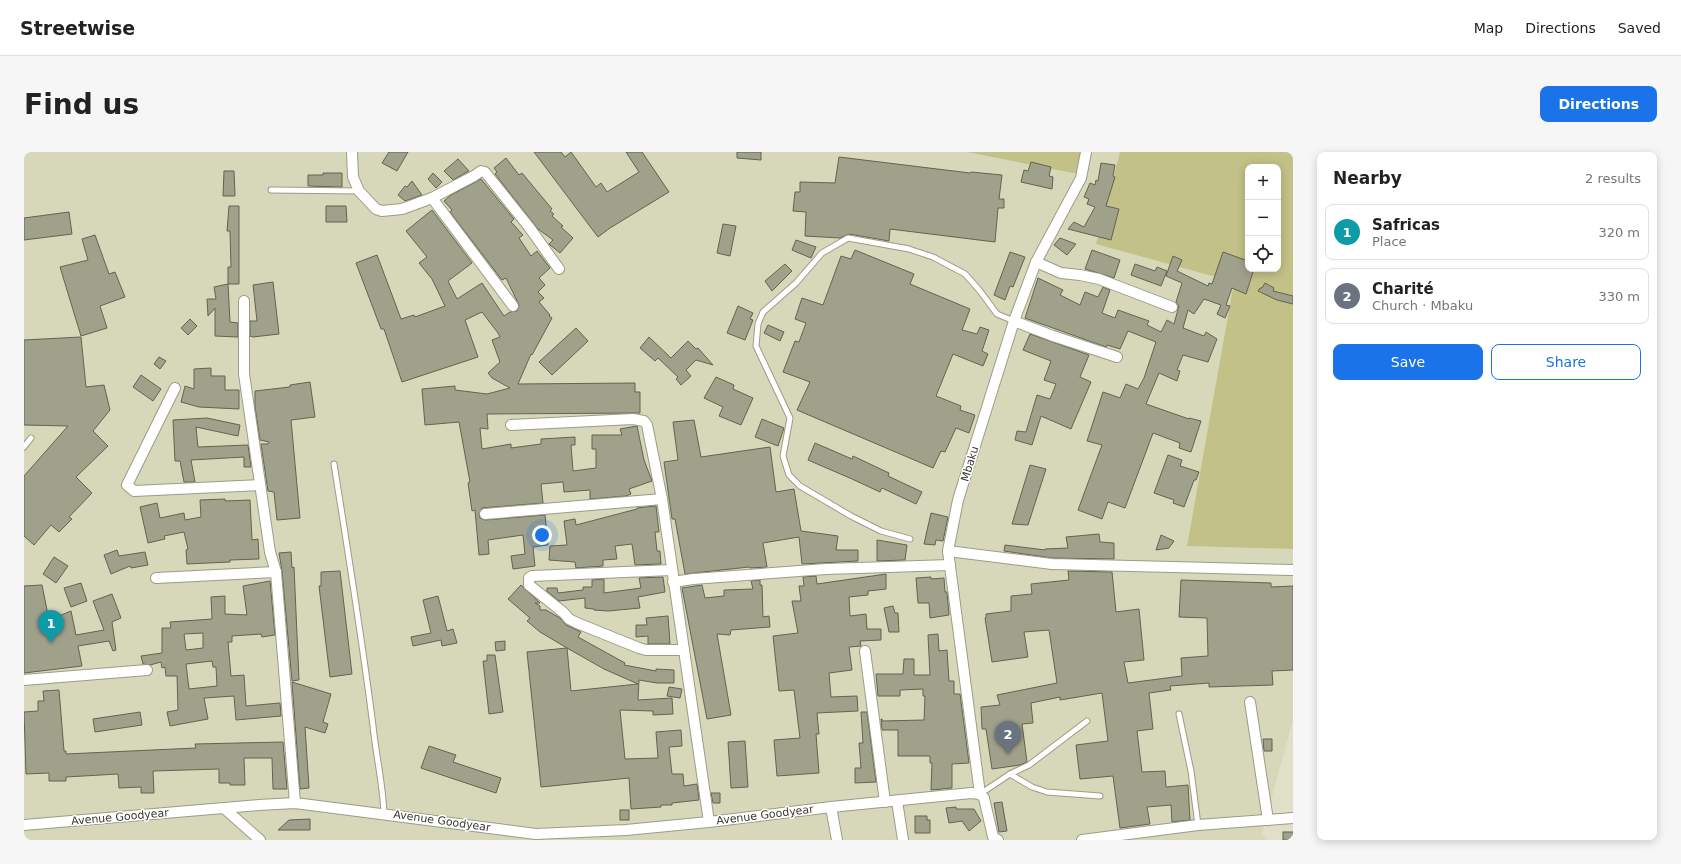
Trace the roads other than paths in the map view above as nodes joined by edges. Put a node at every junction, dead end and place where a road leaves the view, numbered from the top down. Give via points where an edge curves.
1 (352, 152) edge
2 (1086, 152) edge
3 (272, 190) dead end
4 (359, 191) junction
5 (432, 198) junction
6 (1036, 262) junction
7 (559, 270) dead end
8 (244, 301) dead end
9 (513, 306) dead end
10 (1172, 307) dead end
11 (1014, 322) junction
12 (1117, 357) dead end
13 (175, 388) dead end
14 (511, 425) dead end
15 (31, 438) dead end
16 (24, 447) edge
17 (334, 464) dead end
18 (260, 485) junction
19 (662, 499) junction
20 (485, 514) dead end
21 (910, 539) dead end
22 (948, 551) junction
23 (950, 565) junction
24 (671, 570) junction
25 (1293, 570) edge
26 (276, 572) junction
27 (156, 578) dead end
28 (673, 582) junction
29 (684, 650) junction
30 (865, 651) dead end
31 (147, 670) dead end
32 (24, 680) edge
33 (1250, 702) dead end
34 (1178, 714) dead end
35 (1087, 721) dead end
36 (1010, 774) junction
37 (980, 794) junction
38 (1100, 796) dead end
39 (896, 801) junction
40 (885, 802) junction
41 (295, 803) junction
42 (831, 807) junction
43 (225, 809) junction
44 (384, 814) junction
45 (1293, 818) edge
46 (1268, 820) junction
47 (709, 822) junction
48 (24, 825) edge
49 (1198, 825) junction
50 (536, 837) edge
51 (260, 840) edge
52 (836, 840) edge
53 (903, 840) edge
54 (998, 840) edge
55 (1082, 840) edge

1 - 4 street via 353,177
2 - 6 street, Mbaku via 1081,178
3 - 4 lane
4 - 5 street via 372,205 382,211 402,209
5 - 7 street via 480,171 485,172
5 - 9 street
6 - 10 street via 1061,273 1099,279
6 - 11 street, Mbaku
8 - 18 street via 244,374
11 - 12 street
11 - 21 lane via 997,314 965,274 933,257 910,249 848,238 822,253 796,283 763,312 758,324 756,346 790,418 783,456 789,475 800,486 851,516 881,531
11 - 22 street, Mbaku via 958,500
13 - 18 street via 127,485 134,491
14 - 19 street via 633,419 644,421 647,425
15 - 16 lane
17 - 44 lane via 364,654
18 - 26 street via 270,552
19 - 20 street
19 - 24 street
22 - 23 street, Mbaku
22 - 25 street via 1052,564
23 - 28 street via 826,568
23 - 37 street, Mbaku
24 - 28 street
24 - 29 street via 532,576 528,581 529,585 577,623 646,650
26 - 27 street
26 - 41 street
28 - 29 street
29 - 47 street
30 - 40 street
31 - 32 street
33 - 46 street
34 - 49 lane via 1191,771
35 - 36 lane via 1029,765
36 - 37 lane
36 - 38 lane via 1032,787 1047,792
37 - 39 street, Avenue Goodyear
37 - 54 street, Mbaku via 984,798 993,837
39 - 40 street, Avenue Goodyear
39 - 53 street
40 - 42 street, Avenue Goodyear
41 - 43 street, Avenue Goodyear
41 - 44 street, Avenue Goodyear
42 - 47 street, Avenue Goodyear
42 - 52 street
43 - 48 street, Avenue Goodyear
43 - 51 street
44 - 50 street, Avenue Goodyear
45 - 46 street
46 - 49 street
47 - 50 street, Avenue Goodyear
49 - 55 street

